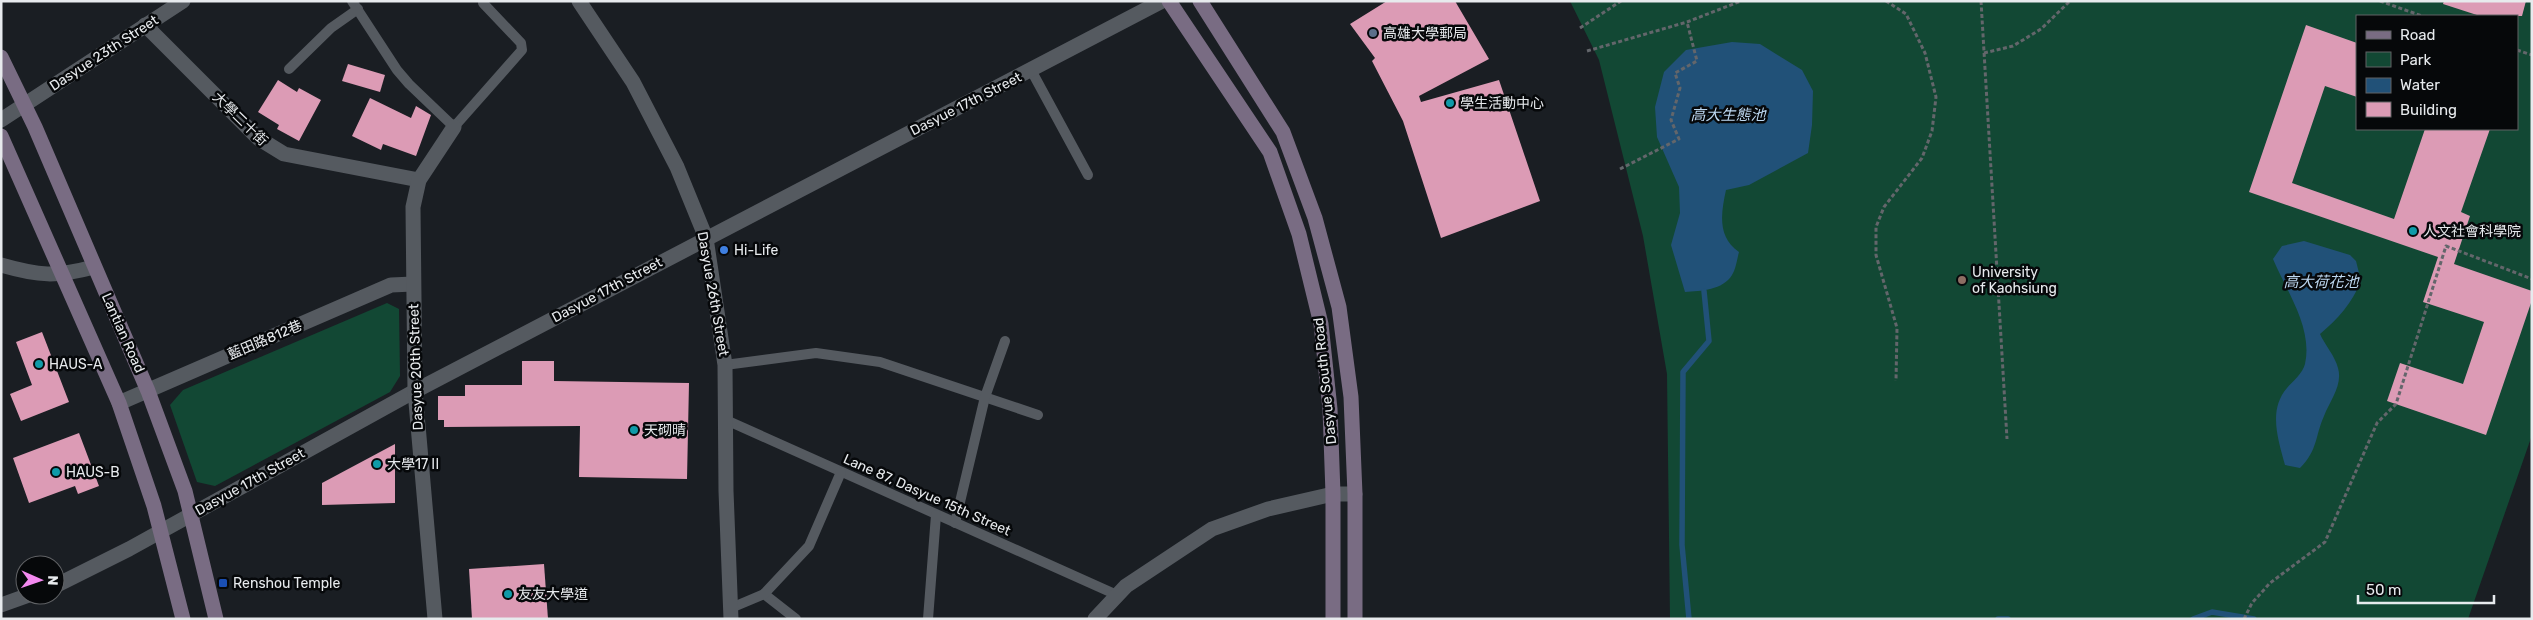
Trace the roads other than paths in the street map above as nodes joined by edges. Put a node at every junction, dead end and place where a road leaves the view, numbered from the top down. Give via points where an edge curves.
1 (183, 1) edge
2 (579, 1) edge
3 (1162, 1) edge
4 (1169, 1) edge
5 (1200, 1) edge
6 (483, 3) dead end
7 (355, 5) edge
8 (145, 25) junction
9 (1, 57) edge
10 (289, 69) dead end
11 (1032, 70) junction
12 (25, 105) junction
13 (1, 120) edge
14 (454, 127) junction
15 (1, 136) edge
16 (1088, 174) dead end
17 (419, 180) junction
18 (706, 238) junction
19 (1, 265) edge
20 (94, 267) junction
21 (63, 275) junction
22 (413, 284) junction
23 (1006, 341) dead end
24 (725, 365) junction
25 (148, 390) junction
26 (415, 391) junction
27 (986, 397) junction
28 (119, 403) junction
29 (1038, 415) dead end
30 (726, 420) junction
31 (841, 472) junction
32 (1333, 494) junction
33 (1355, 494) junction
34 (191, 515) junction
35 (936, 515) junction
36 (955, 523) junction
37 (161, 532) junction
38 (65, 581) edge
39 (764, 594) junction
40 (1118, 595) junction
41 (15, 600) edge
42 (1, 605) edge
43 (731, 613) edge
44 (183, 619) edge
45 (216, 619) edge
46 (435, 619) edge
47 (796, 619) edge
48 (928, 619) edge
49 (1095, 619) edge
50 (1333, 619) edge
51 (1355, 619) edge

1 - 8 street, Dasyue 23th Street
2 - 18 street, Dasyue 26th Street via 633,82 676,167
3 - 11 street, Dasyue 17th Street
4 - 32 street, Dasyue South Road via 1270,152 1299,234 1321,324 1330,409
5 - 33 street, Dasyue South Road via 1282,132 1315,218 1339,308 1351,397
6 - 14 lane via 521,43 522,50
7 - 10 lane
7 - 14 lane via 409,84
8 - 12 street, Dasyue 23th Street
8 - 17 street, 大學二十街 via 271,148 284,154
9 - 12 street, Lantian Road
11 - 16 lane
11 - 18 street, Dasyue 17th Street
12 - 13 street, Dasyue 23th Street
12 - 20 street, Lantian Road
14 - 17 street, Dasyue 20th Street
15 - 21 street
17 - 22 street, Dasyue 20th Street via 413,207
18 - 24 street, Dasyue 26th Street
18 - 26 street, Dasyue 17th Street
19 - 21 street via 37,274
20 - 21 street
20 - 25 street, Lantian Road
21 - 28 street
22 - 25 street, 藍田路812巷 via 391,286
22 - 26 street, Dasyue 20th Street
23 - 27 lane
24 - 27 lane via 816,353 880,362
24 - 30 street, Dasyue 26th Street
25 - 28 street, 藍田路812巷
25 - 34 street, Lantian Road
26 - 34 street, Dasyue 17th Street
26 - 46 street, Dasyue 20th Street
27 - 29 lane
27 - 36 lane
28 - 37 street
30 - 31 lane, Lane 87, Dasyue 15th Street
30 - 43 street, Dasyue 26th Street
31 - 35 lane, Lane 87, Dasyue 15th Street
31 - 39 lane via 809,546
32 - 33 street
32 - 40 street via 1268,509 1212,529 1126,586
32 - 50 street, Dasyue South Road
33 - 51 street, Dasyue South Road
34 - 37 street, Dasyue 17th Street
34 - 45 street, Lantian Road
35 - 36 lane, Lane 87, Dasyue 15th Street
35 - 48 lane
36 - 40 lane, Lane 87, Dasyue 15th Street
37 - 38 street, Dasyue 17th Street
37 - 44 street
39 - 43 lane
39 - 47 lane
40 - 49 street
41 - 42 street

